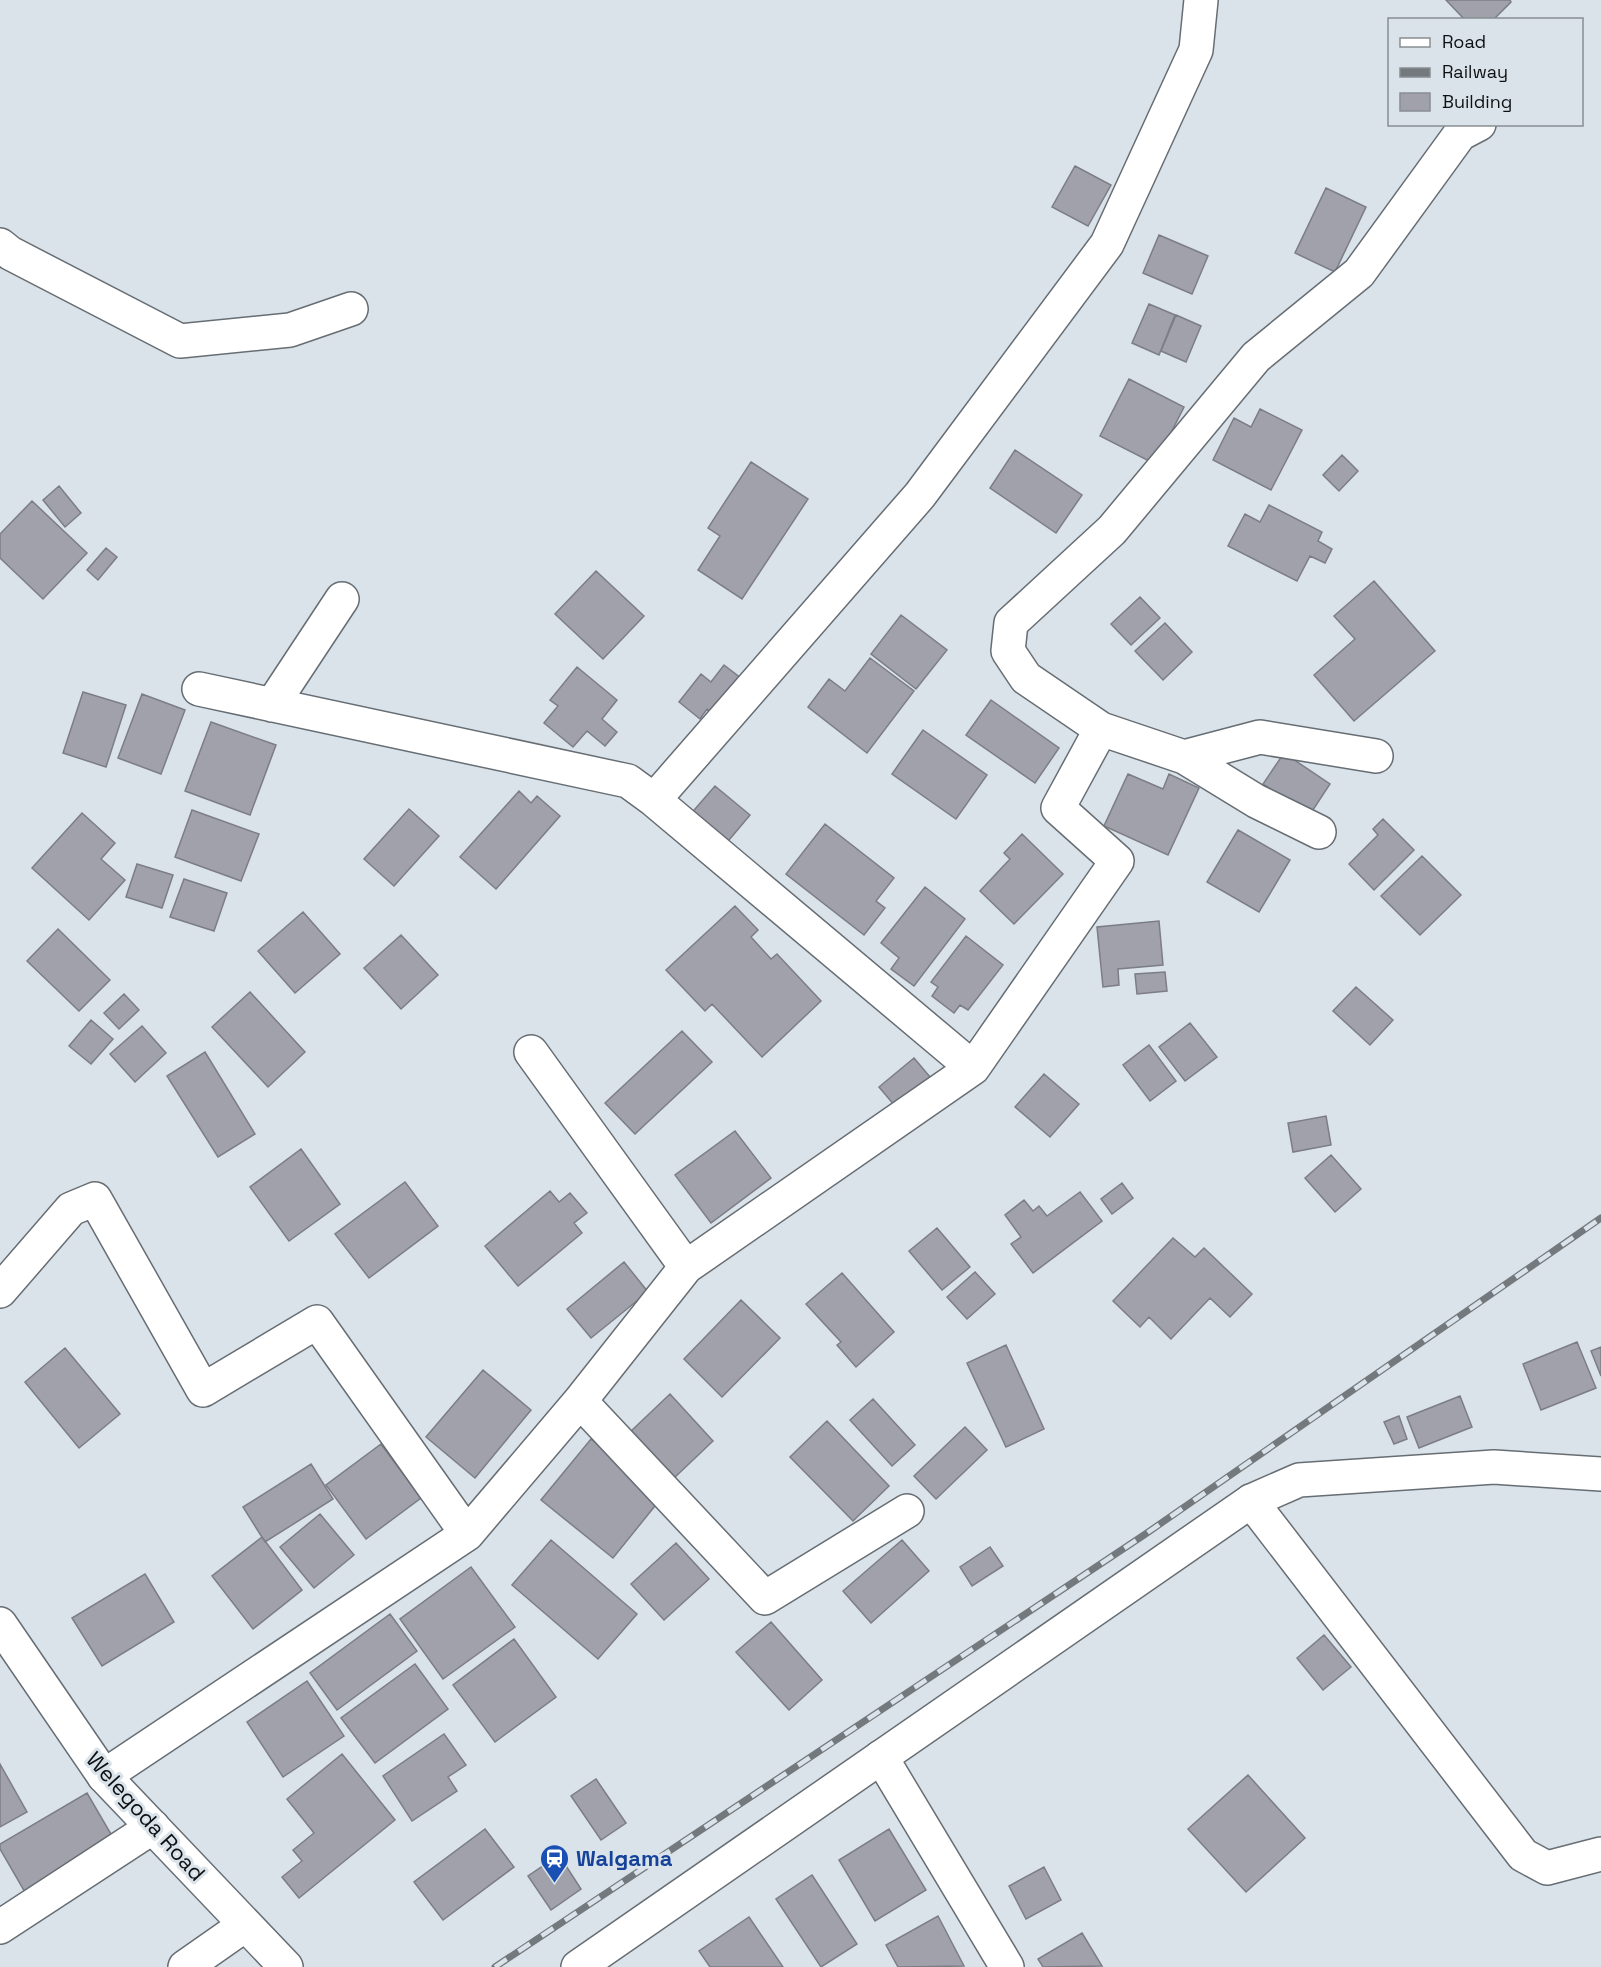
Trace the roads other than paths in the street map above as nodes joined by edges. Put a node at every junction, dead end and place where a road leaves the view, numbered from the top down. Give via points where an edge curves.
1 (1201, 0) edge
2 (1475, 126) edge
3 (0, 245) edge
4 (351, 309) dead end
5 (342, 599) dead end
6 (199, 689) dead end
7 (272, 705) junction
8 (1101, 729) junction
9 (1376, 756) dead end
10 (1184, 757) junction
11 (654, 800) junction
12 (1319, 832) dead end
13 (531, 1052) dead end
14 (973, 1068) junction
15 (686, 1267) junction
16 (0, 1291) edge
17 (580, 1401) junction
18 (1601, 1474) edge
19 (1251, 1501) junction
20 (907, 1511) dead end
21 (467, 1534) junction
22 (0, 1624) edge
23 (881, 1757) junction
24 (104, 1776) junction
25 (153, 1827) junction
26 (1601, 1854) edge
27 (246, 1925) junction
28 (0, 1927) edge
29 (185, 1967) edge
30 (286, 1967) edge
31 (578, 1967) edge
32 (1007, 1967) edge

1 - 11 street via 1196,50 1107,244 920,495
2 - 8 street via 1460,134 1359,273 1256,357 1112,530 1011,623 1008,651 1026,678
3 - 4 street via 180,341 290,330
5 - 7 street
6 - 7 street
7 - 11 street via 628,781
8 - 10 street
8 - 14 street via 1058,808 1117,861
9 - 10 street via 1260,736
10 - 12 street via 1256,801
11 - 14 street
13 - 15 street
14 - 15 street
15 - 17 street
16 - 21 street via 71,1209 95,1199 203,1390 317,1322
17 - 20 street via 765,1598
17 - 21 street
18 - 19 street via 1494,1467 1311,1479 1299,1480
19 - 23 street
19 - 26 street via 1522,1855 1547,1868
21 - 24 street
22 - 24 street, Welegoda Road
23 - 31 street
23 - 32 street
24 - 25 street, Welegoda Road
25 - 27 street, Welegoda Road
25 - 28 street
27 - 29 street
27 - 30 street, Welegoda Road

